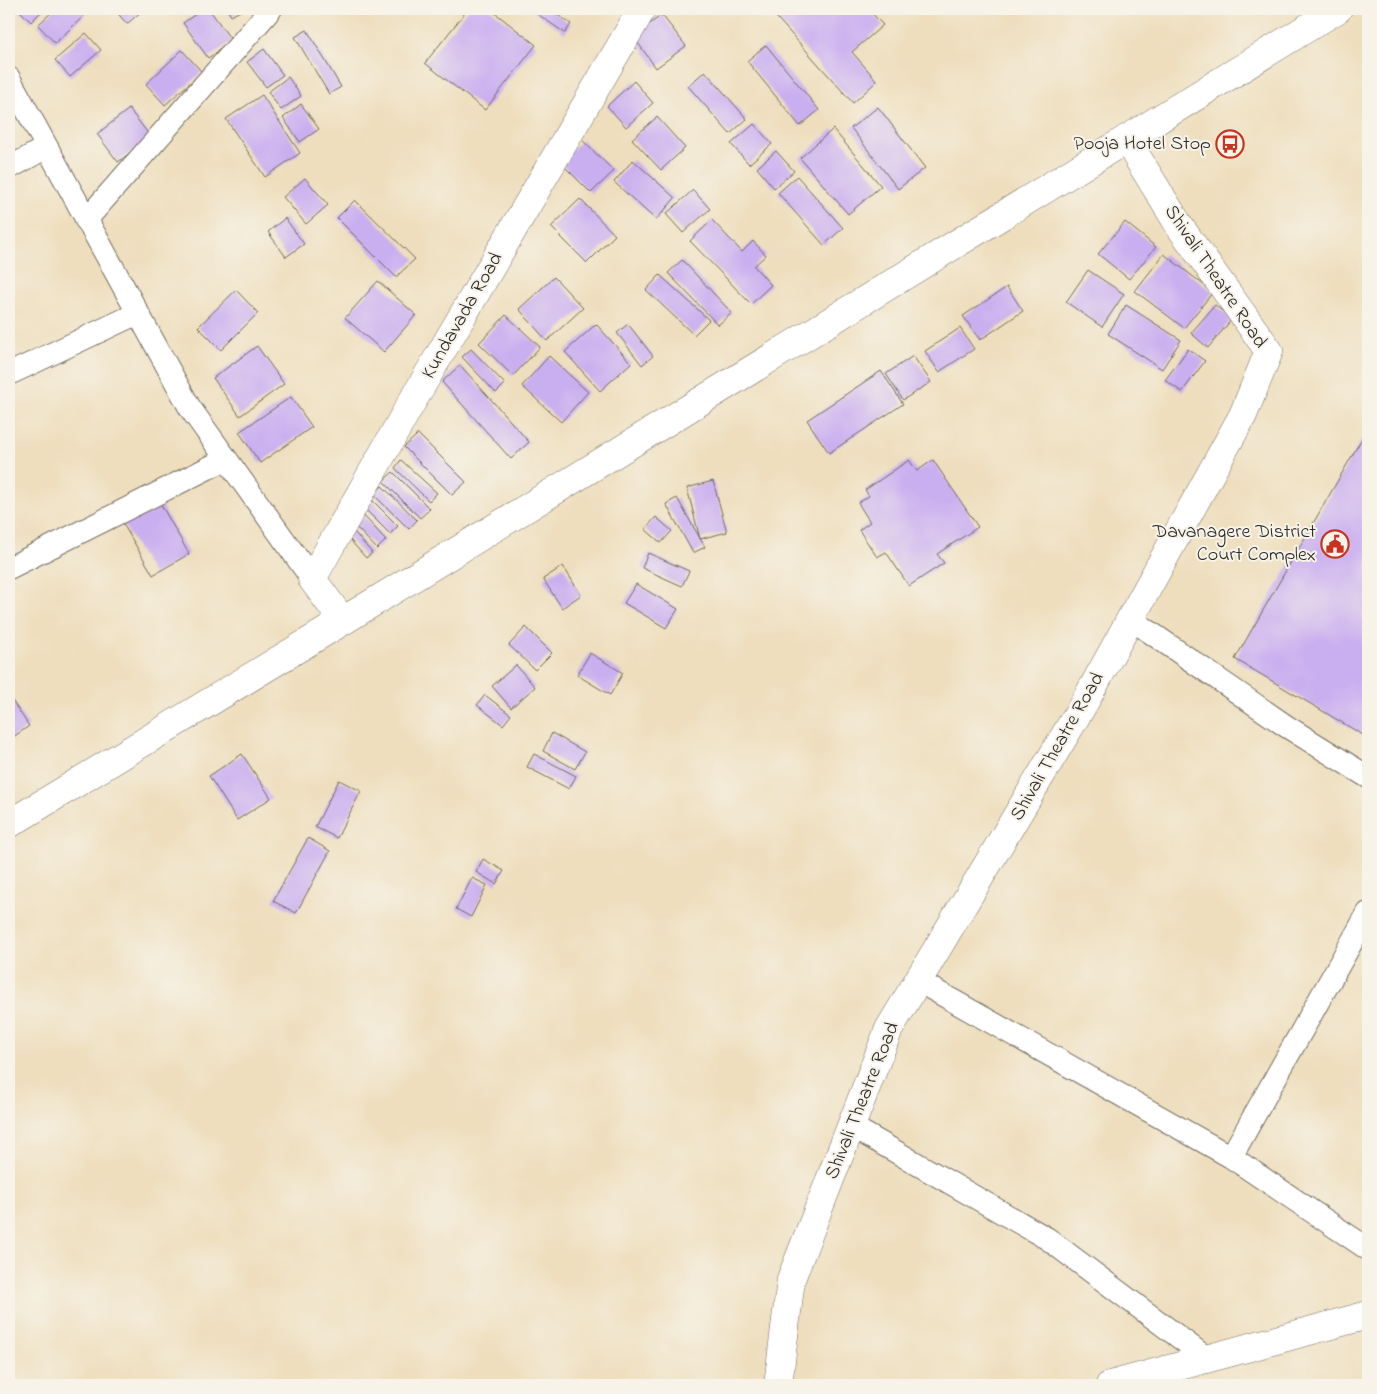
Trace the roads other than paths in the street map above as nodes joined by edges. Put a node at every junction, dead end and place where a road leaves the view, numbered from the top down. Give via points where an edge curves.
1 (271, 9) edge
2 (642, 9) edge
3 (1338, 9) edge
4 (9, 78) edge
5 (1126, 139) junction
6 (46, 147) junction
7 (9, 168) edge
8 (86, 220) junction
9 (138, 314) junction
10 (9, 374) edge
11 (226, 459) junction
12 (9, 568) edge
13 (312, 579) junction
14 (1131, 620) junction
15 (343, 621) junction
16 (1368, 777) edge
17 (9, 824) edge
18 (1368, 913) edge
19 (918, 981) junction
20 (851, 1126) junction
21 (1231, 1157) junction
22 (1368, 1249) edge
23 (1368, 1315) edge
24 (1208, 1358) junction
25 (778, 1385) edge
26 (1110, 1385) edge

1 - 8 street
2 - 13 street, Kundavada Road
3 - 5 street
4 - 6 street
5 - 14 street, Shivali Theatre Road via 1180,227 1269,351 1243,415
5 - 15 street
6 - 7 street
6 - 8 street
8 - 9 street
9 - 10 street
9 - 11 street via 190,408
11 - 12 street
11 - 13 street
13 - 15 street
14 - 16 street via 1286,726
14 - 19 street, Shivali Theatre Road
15 - 17 street
18 - 21 street
19 - 20 street, Shivali Theatre Road via 889,1029
19 - 21 street
20 - 24 street via 1048,1239
20 - 25 street, Shivali Theatre Road via 791,1279
21 - 22 street
23 - 24 street
24 - 26 street

